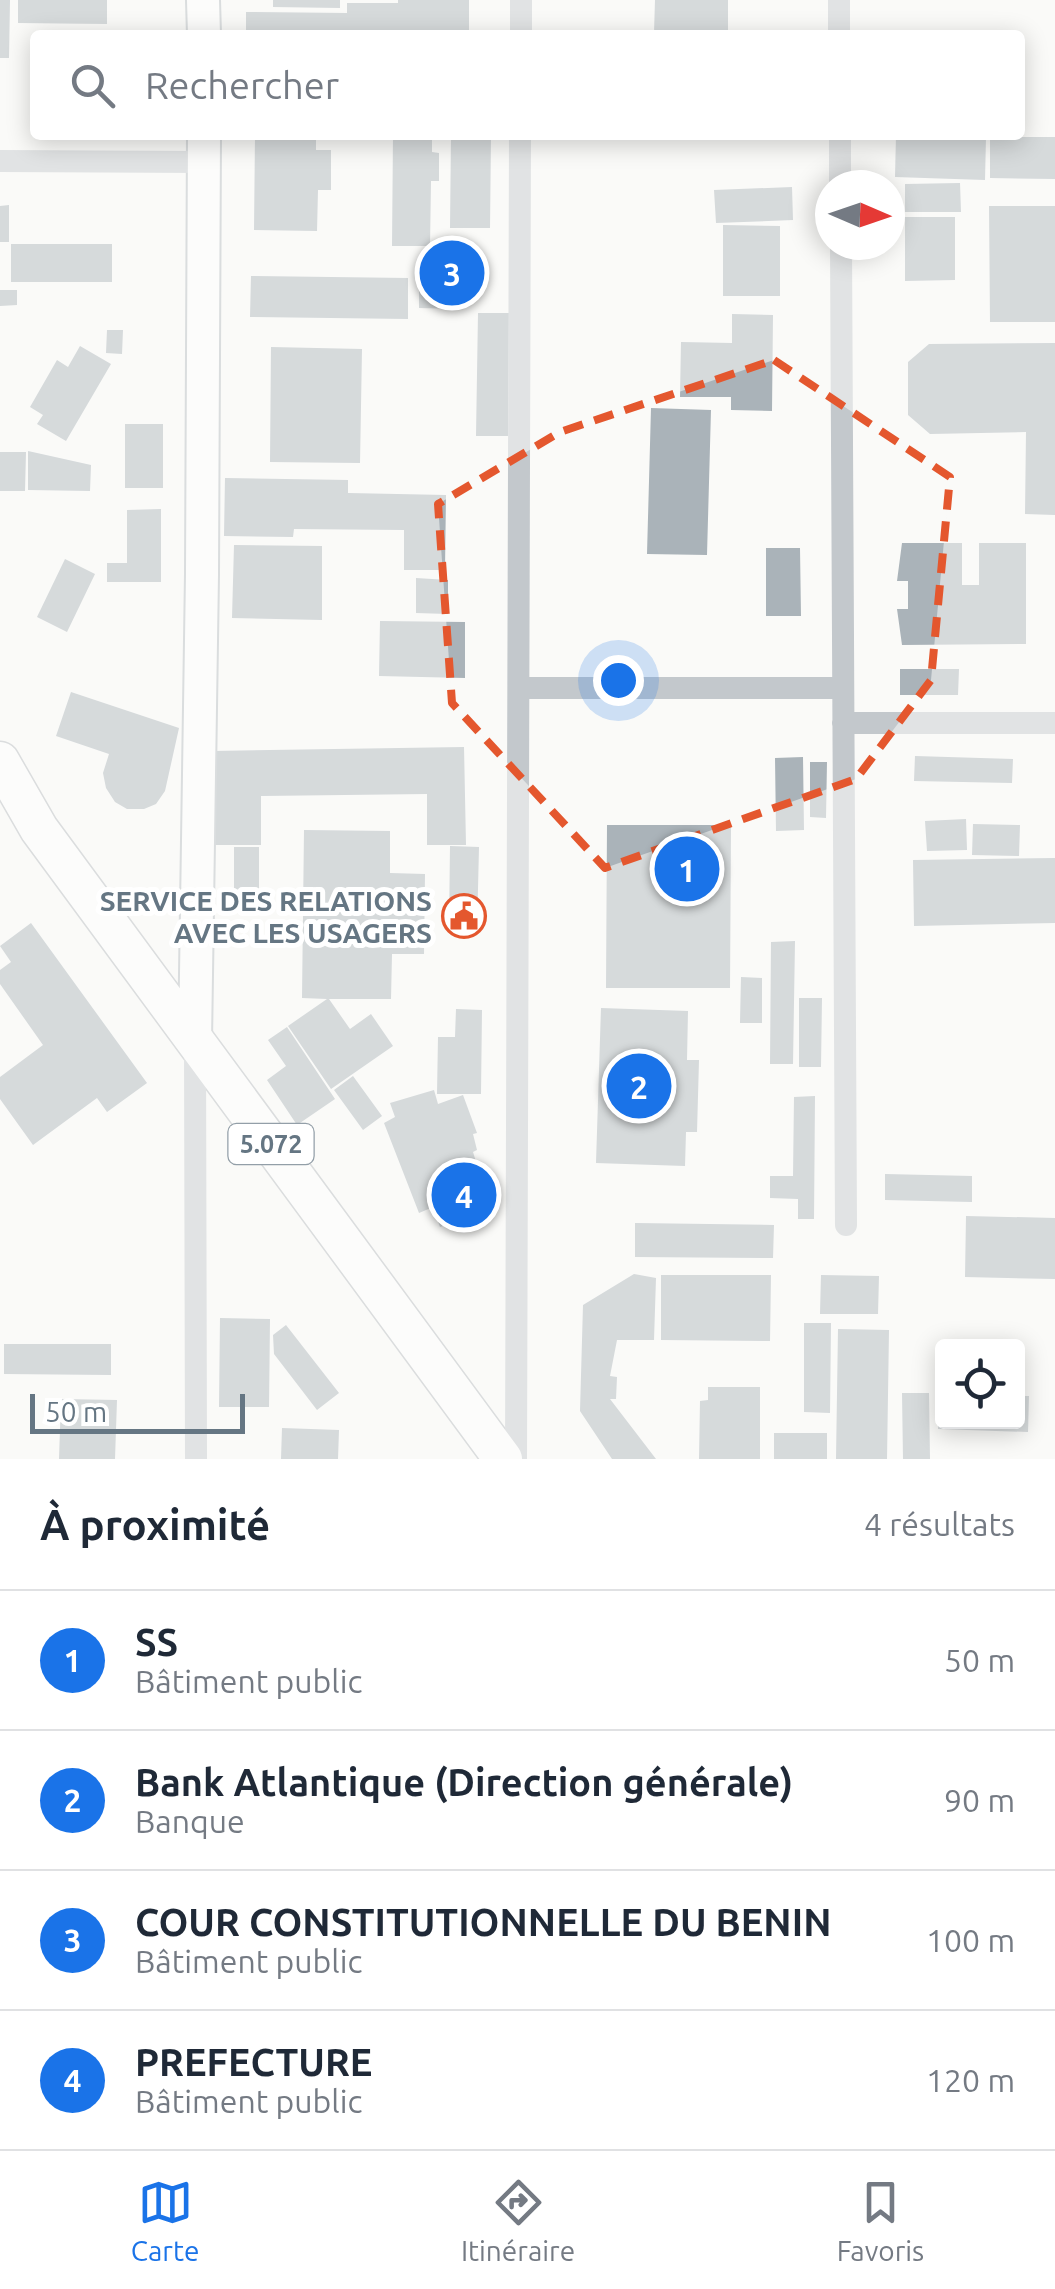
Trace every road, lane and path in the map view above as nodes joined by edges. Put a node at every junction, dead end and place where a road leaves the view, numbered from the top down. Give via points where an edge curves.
1 (203, 0) edge
2 (520, 0) edge
3 (839, 0) edge
4 (204, 30) edge
5 (520, 30) edge
6 (840, 30) edge
7 (520, 140) edge
8 (840, 140) edge
9 (204, 148) edge
10 (0, 161) edge
11 (840, 170) edge
12 (841, 260) edge
13 (518, 688) junction
14 (843, 688) junction
15 (842, 723) junction
16 (1055, 723) edge
17 (0, 761) edge
18 (0, 789) edge
19 (38, 829) junction
20 (195, 1041) junction
21 (846, 1225) dead end
22 (196, 1459) edge
23 (504, 1459) edge
24 (516, 1459) edge

1 - 4 street
2 - 5 street
3 - 6 street
7 - 13 street
8 - 11 street
9 - 10 street
9 - 20 street
12 - 14 street
13 - 14 street
13 - 24 street
14 - 15 street
15 - 16 street
15 - 21 street
17 - 19 main road
18 - 19 main road
19 - 20 main road, 5.072
20 - 22 street
20 - 23 main road, 5.072

